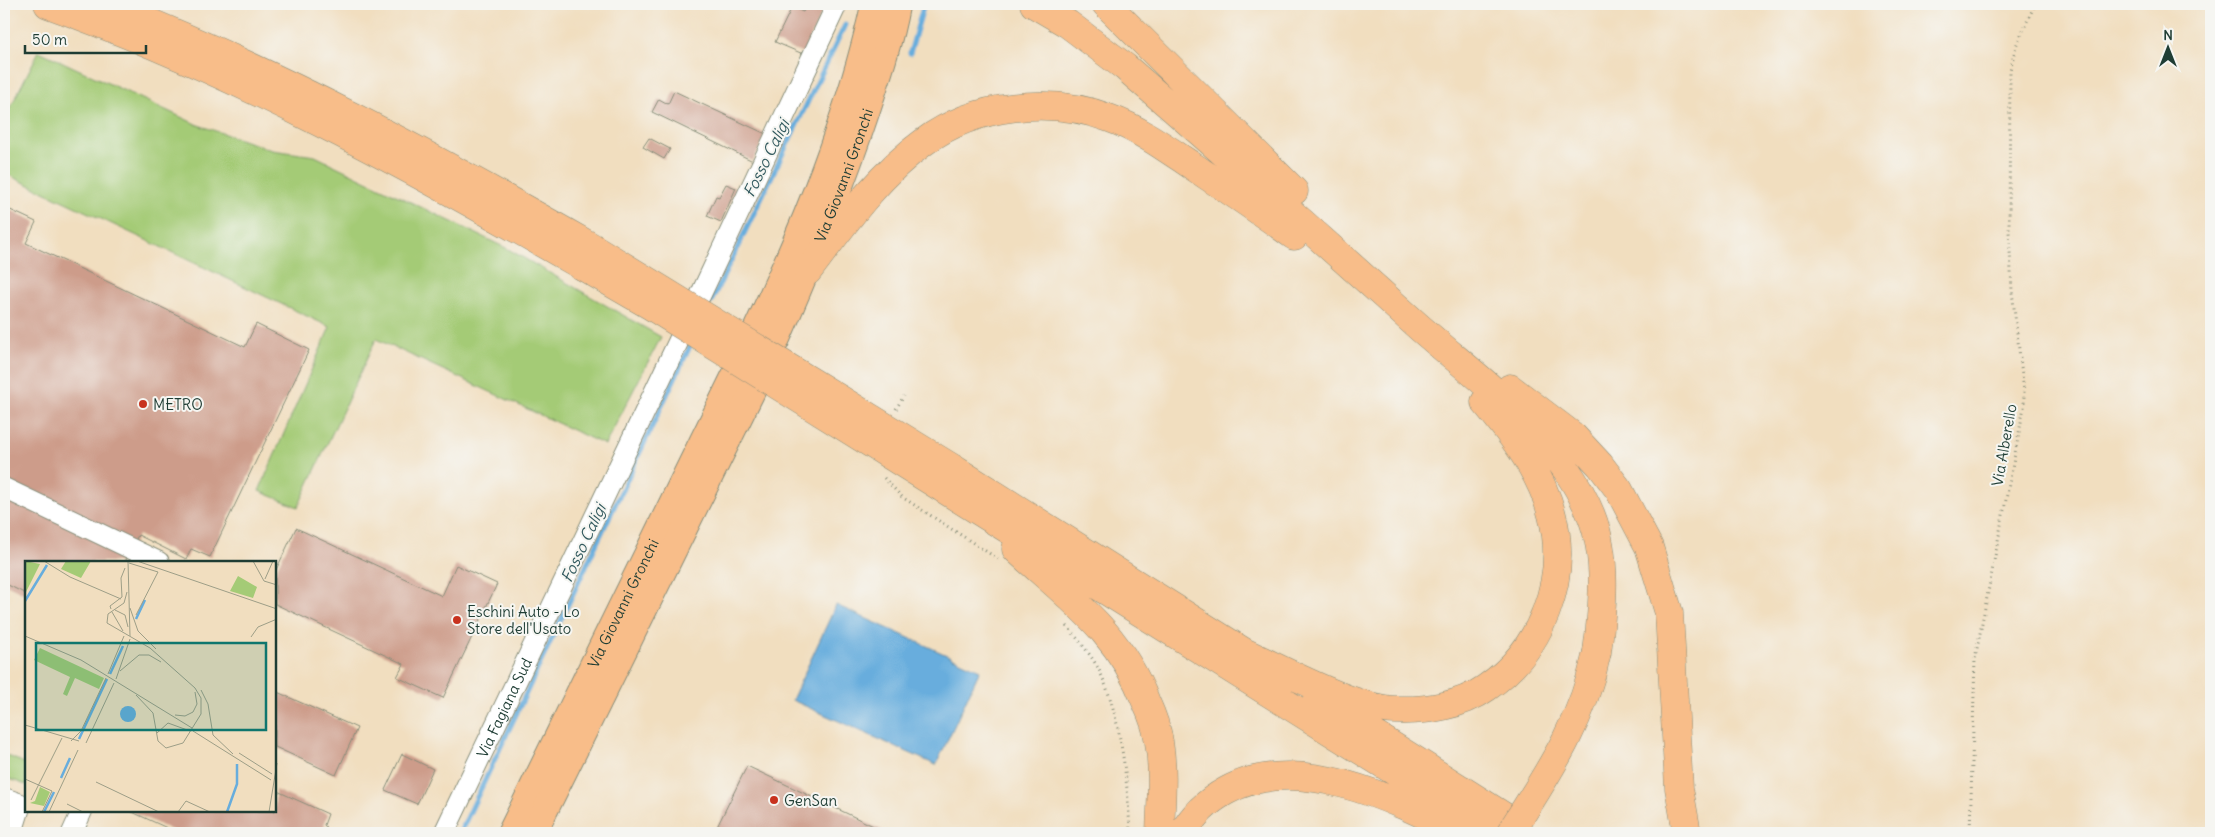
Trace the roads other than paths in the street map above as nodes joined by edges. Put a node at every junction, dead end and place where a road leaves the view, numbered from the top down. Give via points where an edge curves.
1 (48, 4) edge
2 (104, 4) edge
3 (837, 4) edge
4 (874, 4) edge
5 (897, 4) edge
6 (1034, 4) edge
7 (1106, 4) edge
8 (587, 256) junction
9 (808, 271) junction
10 (1374, 285) junction
11 (700, 296) dead end
12 (680, 338) dead end
13 (1435, 341) junction
14 (948, 478) junction
15 (4, 488) edge
16 (968, 504) junction
17 (157, 561) edge
18 (1244, 652) junction
19 (4, 798) edge
20 (82, 812) edge
21 (1513, 829) edge
22 (4, 831) edge
23 (11, 833) edge
24 (72, 833) edge
25 (444, 833) edge
26 (510, 833) edge
27 (534, 833) edge
28 (1160, 833) edge
29 (1183, 833) edge
30 (1462, 833) edge
31 (1687, 833) edge

1 - 8 highway via 182,58 336,130 471,202
2 - 8 highway via 253,66 435,158
3 - 11 street
4 - 9 main road, Via Giovanni Gronchi via 861,55 766,335
5 - 9 main road, Via Giovanni Gronchi via 885,56 857,142
6 - 10 highway via 1068,24 1125,67
7 - 10 highway via 1328,224
8 - 14 highway, bridge
9 - 10 highway via 866,196 928,139 967,119 990,112 1047,106 1095,113 1121,122 1256,209 1308,247
10 - 13 highway
12 - 25 street, Via Fagiana Sud
13 - 18 highway via 1518,445 1533,467 1546,498 1552,516 1556,562 1550,604 1538,631 1516,661 1486,689 1442,706 1418,710 1370,706
13 - 21 highway, bridge via 1482,381 1560,458 1591,515 1601,554 1602,618 1590,682 1570,734
13 - 31 highway via 1482,368 1573,436 1600,465 1633,513 1649,546 1669,613 1679,788
14 - 16 highway
14 - 18 highway
15 - 17 street
16 - 21 highway
16 - 28 highway via 1088,612 1115,644 1132,671 1159,739
18 - 21 highway
19 - 23 street via 21,804
20 - 24 street
22 - 23 street
26 - 27 main road, Via Giovanni Gronchi via 745,380
29 - 30 highway via 1216,796 1262,777 1289,774 1334,781 1362,790

